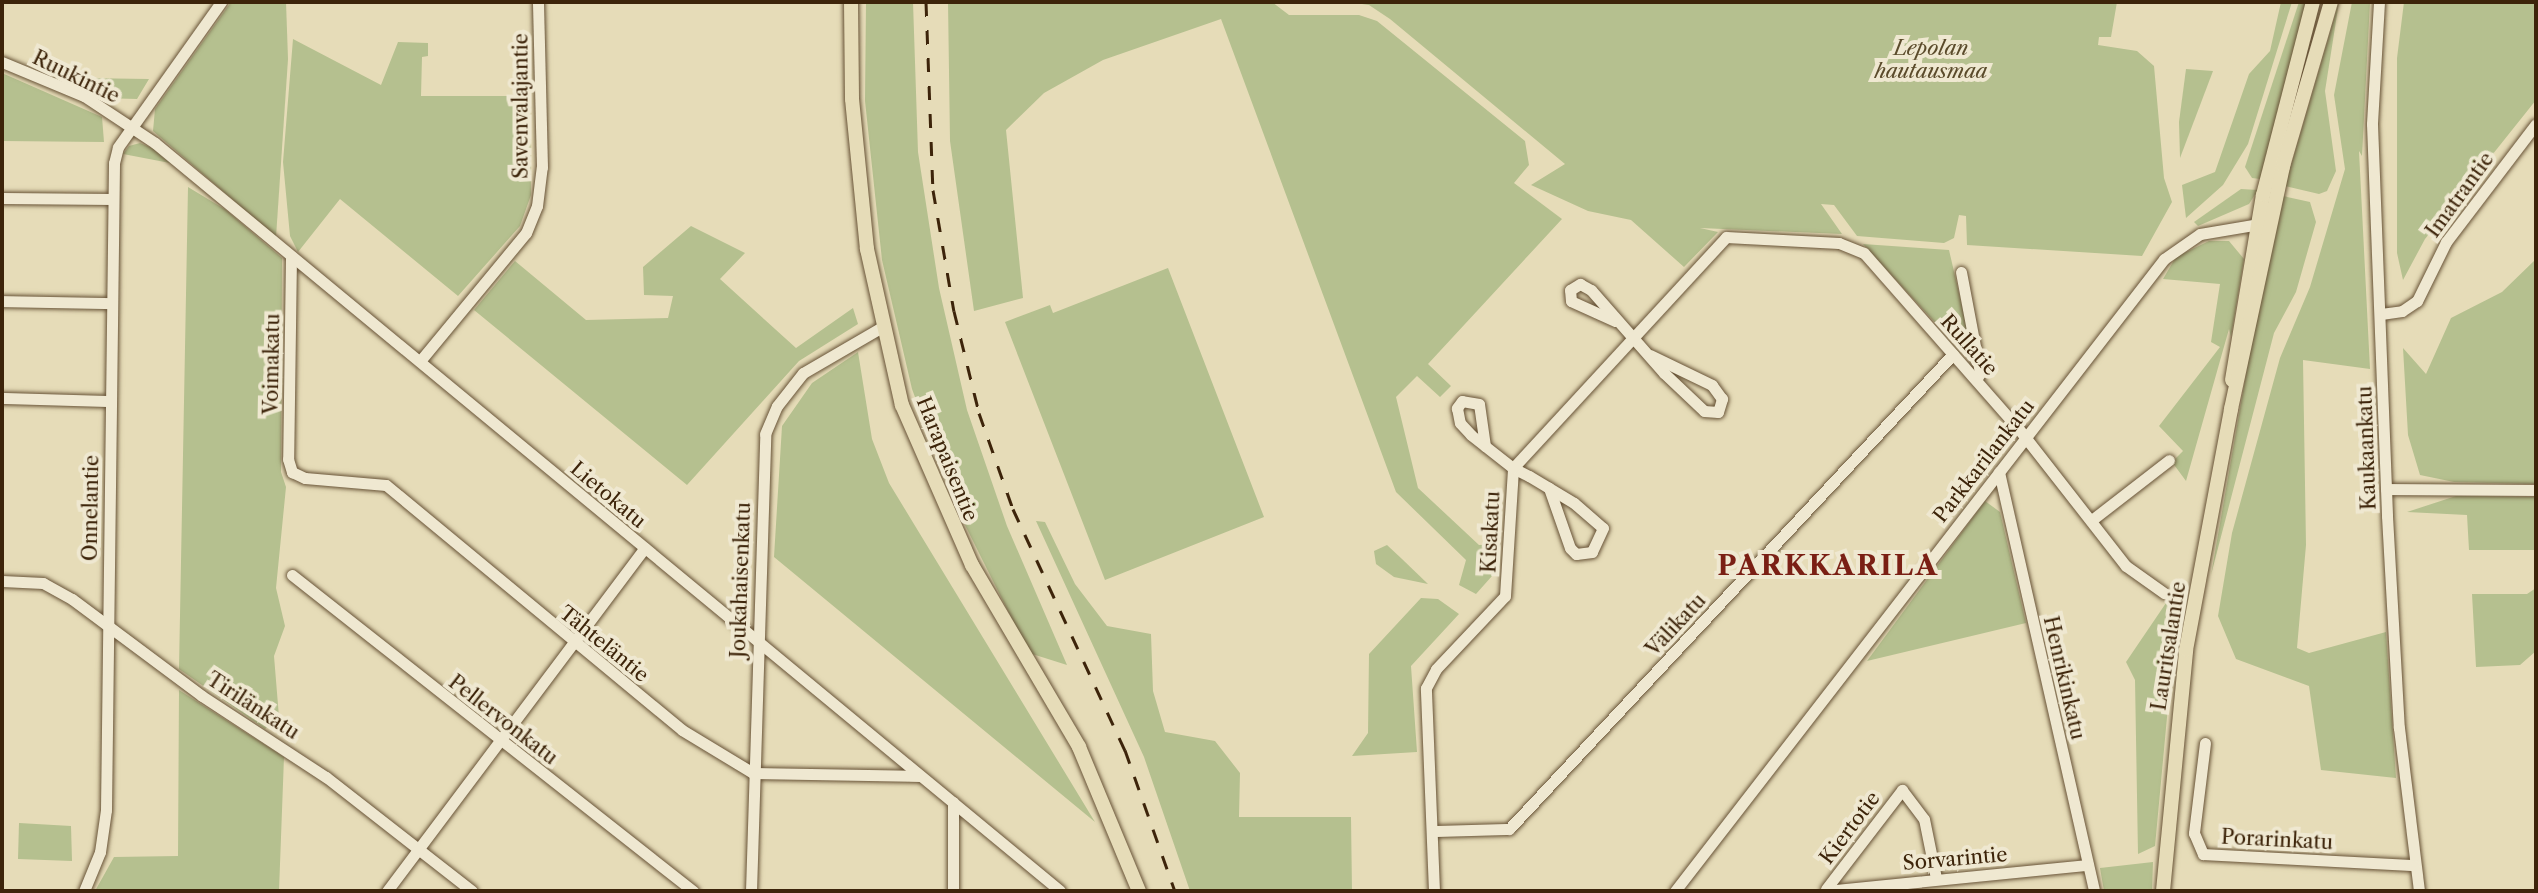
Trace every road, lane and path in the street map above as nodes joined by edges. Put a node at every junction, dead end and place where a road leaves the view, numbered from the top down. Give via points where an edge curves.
1 (221, 2) edge
2 (538, 2) edge
3 (851, 2) edge
4 (2313, 2) edge
5 (2331, 2) edge
6 (2379, 2) edge
7 (2, 62) edge
8 (2536, 124) edge
9 (133, 127) junction
10 (2, 198) edge
11 (113, 199) junction
12 (2264, 223) junction
13 (1735, 235) joint
14 (291, 256) junction
15 (1961, 272) dead end
16 (2, 301) edge
17 (111, 303) junction
18 (2381, 314) junction
19 (1615, 321) dead end
20 (882, 327) junction
21 (1631, 340) junction
22 (1953, 354) junction
23 (1650, 355) junction
24 (420, 361) junction
25 (1978, 377) junction
26 (2, 398) edge
27 (110, 401) junction
28 (2025, 438) junction
29 (1485, 446) dead end
30 (2169, 460) dead end
31 (1513, 468) junction
32 (292, 472) joint
33 (1999, 472) junction
34 (1549, 488) junction
35 (2386, 489) junction
36 (2536, 490) edge
37 (2093, 519) junction
38 (645, 548) junction
39 (292, 575) dead end
40 (2, 581) edge
41 (2164, 593) dead end
42 (107, 624) junction
43 (756, 640) junction
44 (574, 643) junction
45 (500, 740) junction
46 (2205, 743) dead end
47 (753, 773) junction
48 (920, 776) junction
49 (953, 802) junction
50 (1433, 831) junction
51 (419, 849) junction
52 (2088, 865) junction
53 (2415, 865) junction
54 (1936, 878) junction
55 (1826, 890) edge
56 (84, 891) edge
57 (387, 891) edge
58 (472, 891) edge
59 (693, 891) edge
60 (751, 891) edge
61 (953, 891) edge
62 (1060, 891) edge
63 (1139, 891) edge
64 (1434, 891) edge
65 (1675, 891) edge
66 (2094, 891) edge
67 (2163, 891) edge
68 (2419, 891) edge

1 - 9 street, Onnelantie
2 - 24 street, Savenvalajantie via 542,167 537,206 526,233
3 - 20 main road, Harapaisentie via 853,106 867,249
4 - 12 main road, Lauritsalantie
5 - 12 main road, Lauritsalantie
6 - 18 street, Kaukaankatu via 2372,124
7 - 9 street, Ruukintie via 84,96
8 - 18 street, Imatrantie via 2446,242 2417,301 2402,311
9 - 11 street, Onnelantie via 114,163
9 - 14 street, Lietokatu
10 - 11 street
11 - 17 street, Onnelantie
12 - 28 street, Parkkarilankatu via 2200,234 2177,246
12 - 67 main road, Lauritsalantie via 2186,650
13 - 21 street, Kisakatu via 1718,242
13 - 22 street, Rullatie via 1839,243 1864,253
14 - 24 street, Lietokatu
14 - 32 street, Voimakatu
15 - 25 street
16 - 17 street
17 - 27 street, Onnelantie
18 - 35 street, Kaukaankatu
19 - 21 street
20 - 43 street, Joukahaisenkatu via 803,373 777,406 765,434
20 - 63 main road, Harapaisentie via 902,405 947,516 1079,747
21 - 23 street
21 - 31 street, Kisakatu
22 - 25 street, Rullatie
22 - 50 street, Välikatu via 1509,829
23 - 23 street via 1704,411 1718,412 1722,399 1712,385 1676,363
24 - 38 street, Lietokatu
25 - 28 street, Rullatie
26 - 27 street
27 - 42 street, Onnelantie
28 - 33 street, Parkkarilankatu
28 - 37 street, Rullatie
29 - 31 street
30 - 37 street
31 - 34 street
31 - 50 street, Kisakatu via 1505,596 1436,669 1426,688
32 - 44 street, Tähteläntie via 305,478 386,485
33 - 52 street, Henrikinkatu
33 - 65 street, Parkkarilankatu
34 - 34 street via 1570,548 1576,554 1592,552 1603,528
35 - 36 street
35 - 53 street, Kaukaankatu via 2399,728
37 - 41 street, Rullatie via 2126,566
38 - 43 street, Lietokatu
38 - 44 street
39 - 45 street, Pellervonkatu
40 - 42 street, Tirilänkatu via 43,583
42 - 51 street, Tirilänkatu via 202,696 326,777
42 - 56 street, Onnelantie via 106,810 100,852
43 - 47 street, Joukahaisenkatu
43 - 48 street, Lietokatu
44 - 45 street
44 - 47 street, Tähteläntie via 682,730
45 - 51 street
45 - 59 street, Pellervonkatu
46 - 53 street, Porarinkatu via 2194,833 2203,854
47 - 48 street
47 - 60 street, Joukahaisenkatu
48 - 49 street, Lietokatu
49 - 61 street
49 - 62 street, Lietokatu
50 - 64 street, Kisakatu
51 - 57 street
51 - 58 street, Tirilänkatu
52 - 54 street, Sorvarintie
52 - 66 street, Henrikinkatu
53 - 68 street, Kaukaankatu
54 - 55 street, Sorvarintie
54 - 55 street, Kiertotie via 1924,819 1902,790

